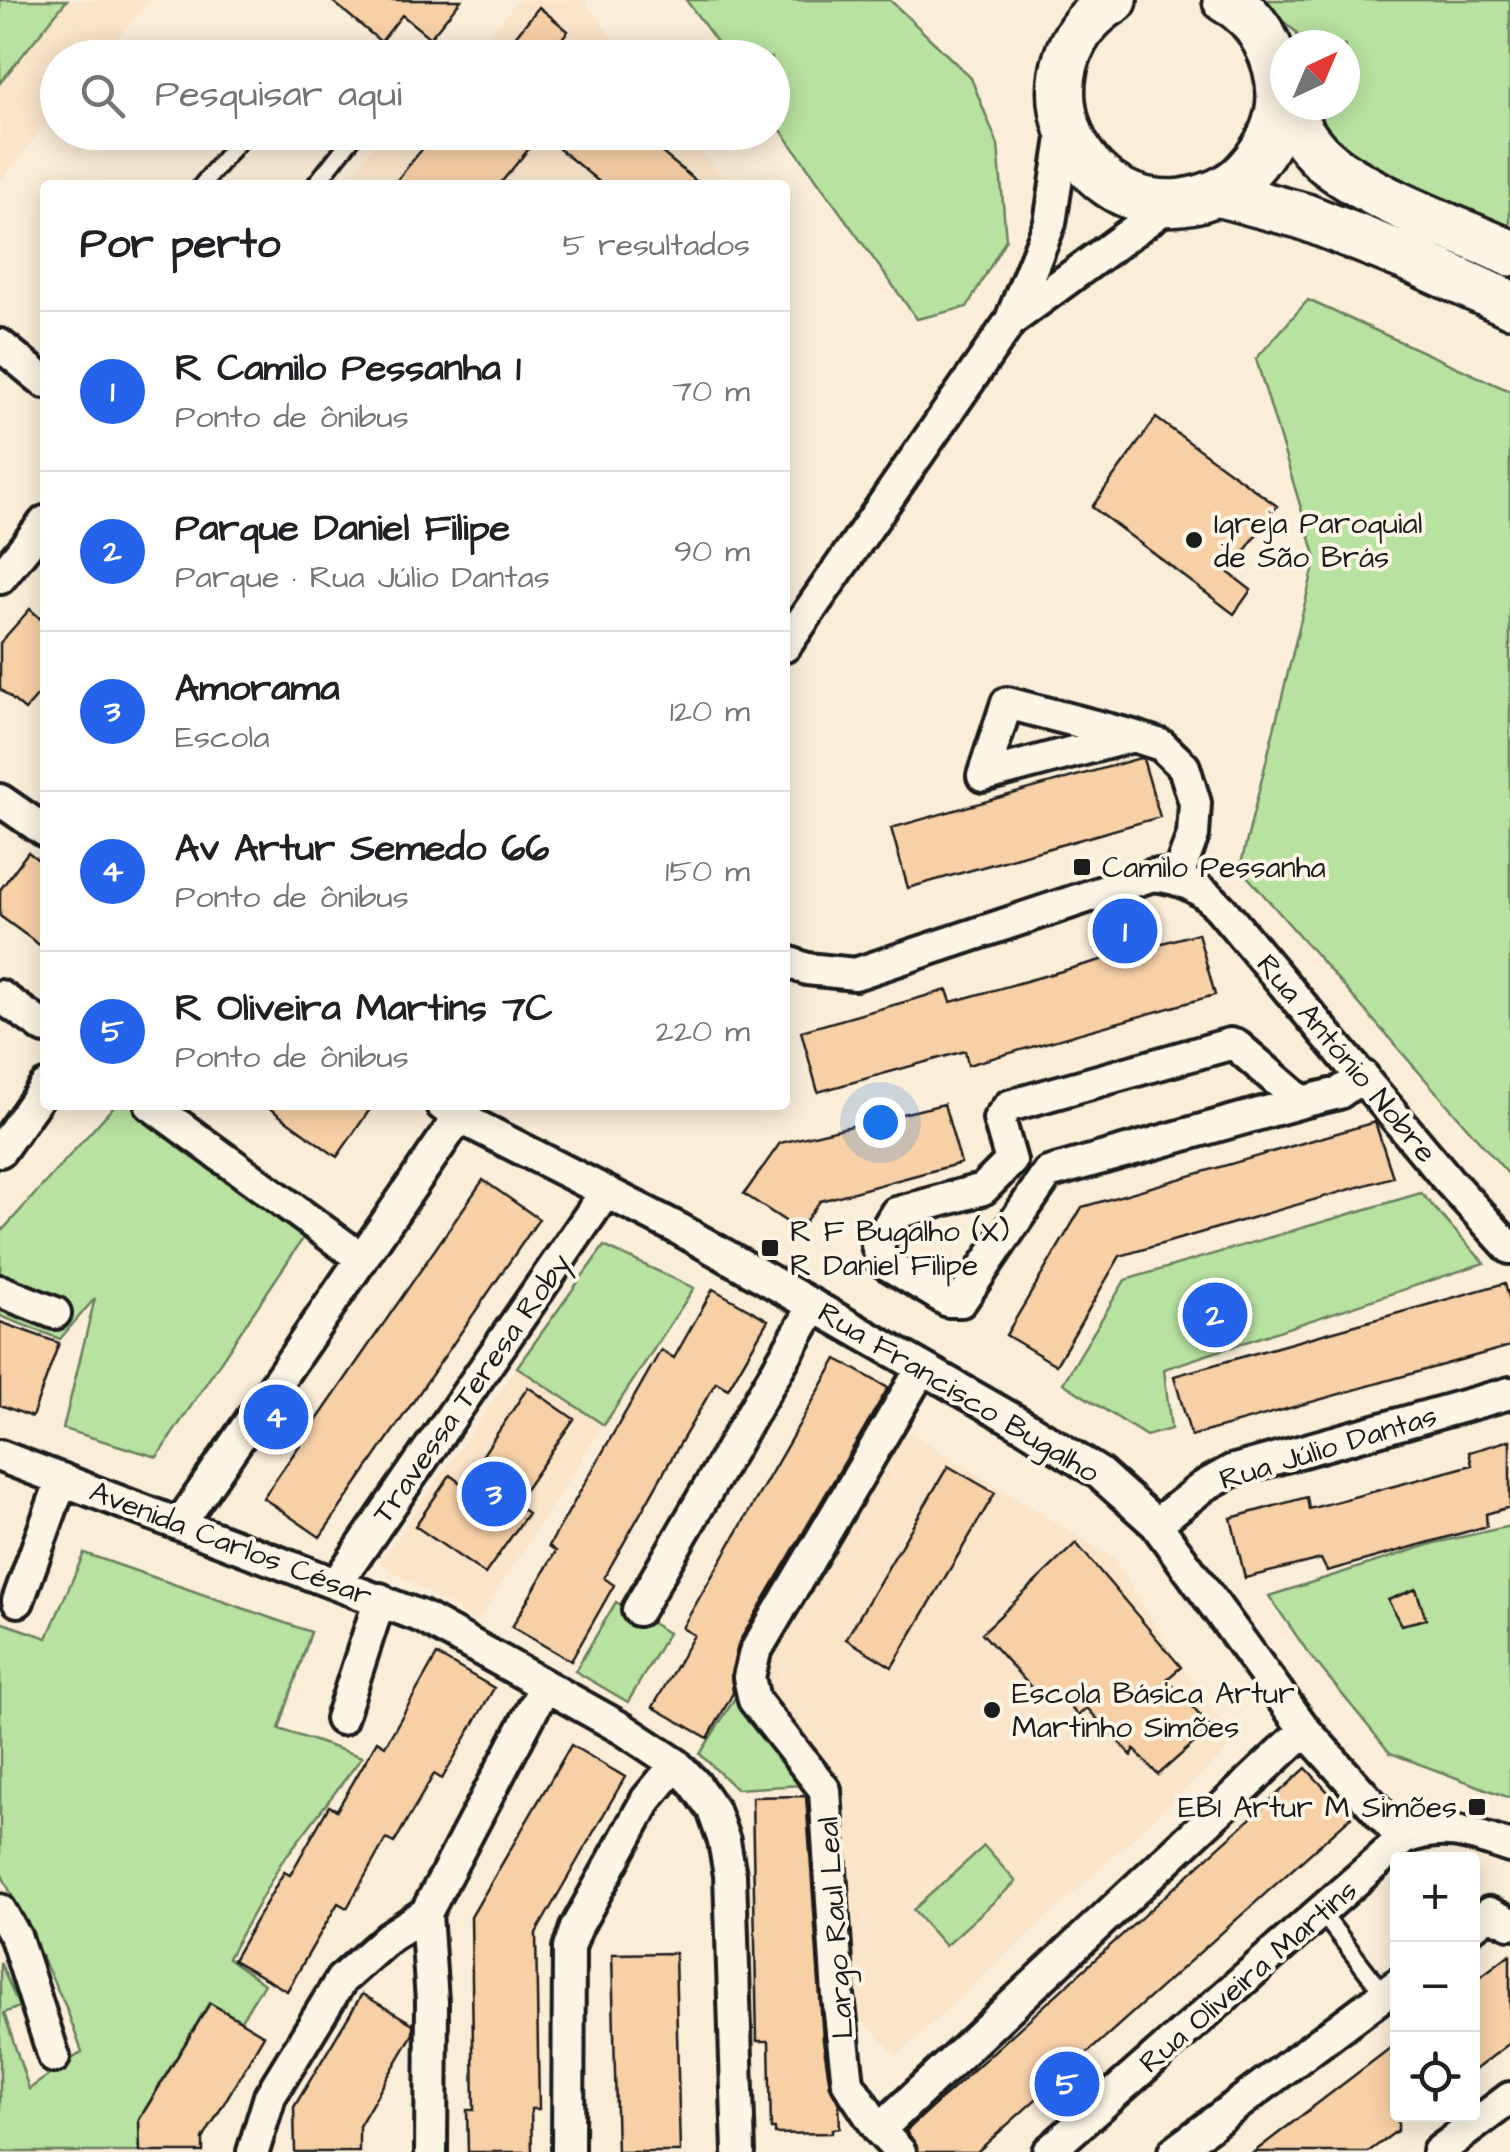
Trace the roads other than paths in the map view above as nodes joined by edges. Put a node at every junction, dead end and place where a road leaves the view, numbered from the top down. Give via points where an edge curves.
1 (1114, 0) edge
2 (1226, 0) edge
3 (1270, 51) edge
4 (1276, 120) edge
5 (1293, 120) edge
6 (1065, 125) junction
7 (231, 150) edge
8 (343, 150) edge
9 (206, 180) edge
10 (319, 180) edge
11 (1218, 193) junction
12 (1170, 204) junction
13 (1510, 253) edge
14 (1510, 304) edge
15 (1010, 322) junction
16 (0, 345) edge
17 (40, 378) edge
18 (40, 528) edge
19 (0, 578) edge
20 (790, 639) edge
21 (1133, 736) dead end
22 (0, 800) edge
23 (40, 828) edge
24 (1176, 878) junction
25 (790, 963) edge
26 (0, 996) edge
27 (40, 1024) edge
28 (1266, 1071) junction
29 (1363, 1076) junction
30 (40, 1094) edge
31 (1302, 1102) junction
32 (158, 1110) edge
33 (455, 1110) edge
34 (458, 1110) edge
35 (1236, 1120) junction
36 (0, 1150) edge
37 (1012, 1162) junction
38 (1048, 1174) junction
39 (606, 1193) junction
40 (1510, 1248) edge
41 (362, 1259) junction
42 (0, 1291) edge
43 (814, 1306) junction
44 (54, 1313) dead end
45 (922, 1368) junction
46 (1510, 1393) edge
47 (0, 1456) edge
48 (62, 1479) junction
49 (180, 1524) junction
50 (1156, 1524) junction
51 (337, 1583) junction
52 (380, 1599) junction
53 (18, 1601) dead end
54 (638, 1610) dead end
55 (545, 1686) junction
56 (341, 1719) dead end
57 (1305, 1730) junction
58 (676, 1764) junction
59 (1403, 1839) junction
60 (1510, 1847) edge
61 (0, 1910) edge
62 (1321, 1912) junction
63 (426, 1913) junction
64 (1480, 1921) edge
65 (1510, 1923) edge
66 (1390, 1988) edge
67 (1390, 1990) edge
68 (54, 2057) dead end
69 (1510, 2098) edge
70 (879, 2130) junction
71 (253, 2152) edge
72 (431, 2152) edge
73 (568, 2152) edge
74 (739, 2152) edge
75 (900, 2152) edge
76 (1048, 2152) edge
77 (1174, 2152) edge
78 (1438, 2152) edge

1 - 6 main road via 1080,30 1066,57 1060,88
2 - 3 main road via 1258,28
4 - 11 main road via 1262,154
5 - 13 main road via 1322,158 1359,185
6 - 12 main road via 1080,156 1105,182 1136,198
6 - 15 street via 1050,223
7 - 9 lane
8 - 10 lane
11 - 12 main road
11 - 14 main road via 1303,216
12 - 15 street
15 - 20 street
16 - 17 street
18 - 19 street
21 - 24 street via 1173,754 1191,784 1196,820
22 - 23 street
24 - 25 street via 1153,875 855,974
24 - 29 street, Rua António Nobre via 1208,895
26 - 27 street
28 - 31 street
28 - 35 street
28 - 37 street via 1230,1044 1009,1106 999,1118
29 - 31 street via 1339,1093
29 - 40 street, Rua António Nobre
30 - 36 street
31 - 35 street
32 - 41 street
33 - 41 street
34 - 39 street, Rua Francisco Bugalho
35 - 38 street
37 - 38 street
37 - 38 street via 983,1189 896,1213 877,1245 882,1261 948,1301 962,1300
39 - 43 street, Rua Francisco Bugalho
39 - 51 street, Travessa Teresa Roby
41 - 49 street
42 - 44 street
43 - 45 street, Rua Francisco Bugalho
43 - 54 street
45 - 50 street, Rua Francisco Bugalho via 1100,1473
45 - 70 street, Largo Raul Leal via 754,1652 749,1677 754,1700 825,1790 848,2083
46 - 50 street, Rua Júlio Dantas via 1230,1471
47 - 48 street, Avenida Carlos César
48 - 49 street, Avenida Carlos César
48 - 53 street
49 - 51 street, Avenida Carlos César
50 - 57 street, Rua Francisco Bugalho
51 - 52 street, Avenida Carlos César
52 - 55 street, Avenida Carlos César
52 - 56 street
55 - 58 street, Avenida Carlos César
55 - 63 street
57 - 59 street, Rua Francisco Bugalho
57 - 70 street
58 - 73 street via 648,1799 569,1948
58 - 74 street, Avenida Carlos César via 712,1810 730,1875
59 - 60 street via 1443,1828
59 - 62 street, Rua Oliveira Martins
61 - 68 street via 16,1938
62 - 66 lane
62 - 76 street, Rua Oliveira Martins
63 - 71 street via 341,1980 270,2096
63 - 72 street
64 - 65 street via 1490,1914
67 - 77 street
69 - 78 street
70 - 75 street, Largo Raul Leal

